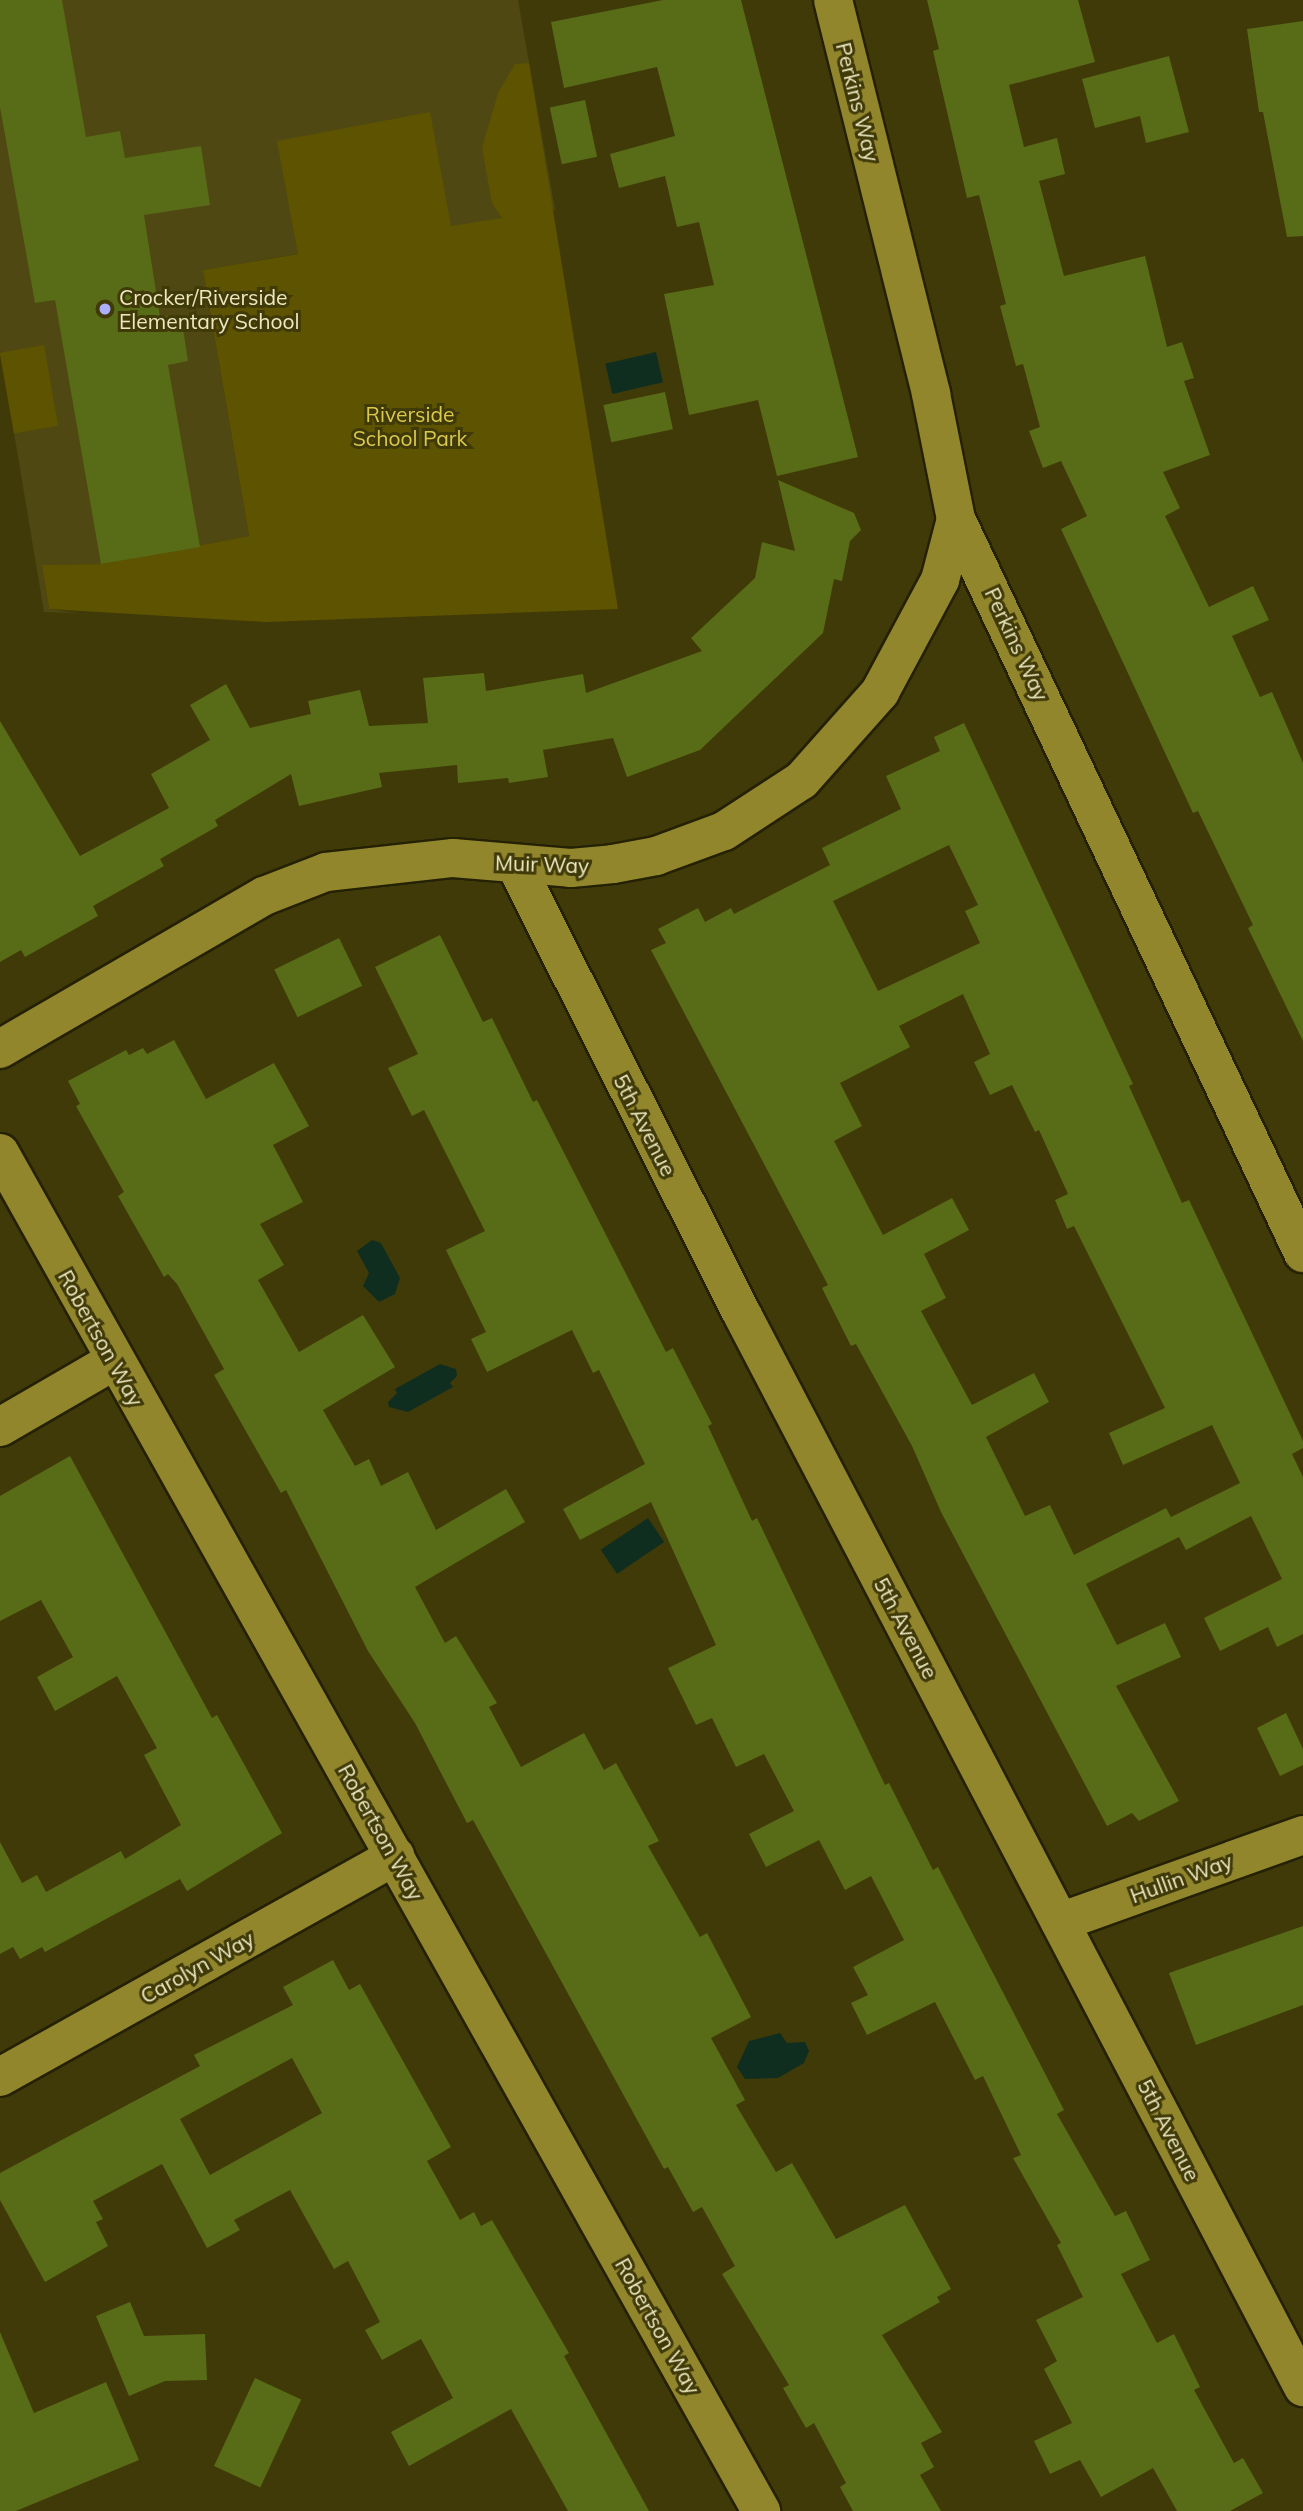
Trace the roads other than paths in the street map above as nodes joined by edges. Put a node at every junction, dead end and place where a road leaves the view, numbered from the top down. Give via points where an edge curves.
1 (833, 0) edge
2 (956, 519) junction
3 (516, 866) junction
4 (0, 1049) edge
5 (0, 1153) edge
6 (1303, 1253) edge
7 (114, 1361) junction
8 (0, 1427) edge
9 (1303, 1835) edge
10 (395, 1856) junction
11 (1060, 1922) junction
12 (0, 2077) edge
13 (1303, 2387) edge
14 (761, 2511) edge

1 - 2 street, Perkins Way via 931,394
2 - 3 street, Muir Way via 940,580 903,654 848,732 802,780 724,831 656,856 571,868
2 - 6 street, Perkins Way
3 - 4 street, Muir Way via 453,858 326,872 264,896
3 - 11 street, 5th Avenue via 742,1314
5 - 7 street, Robertson Way
7 - 8 street
7 - 10 street, Robertson Way
9 - 11 street, Hullin Way
10 - 12 street, Carolyn Way
10 - 14 street, Robertson Way
11 - 13 street, 5th Avenue

